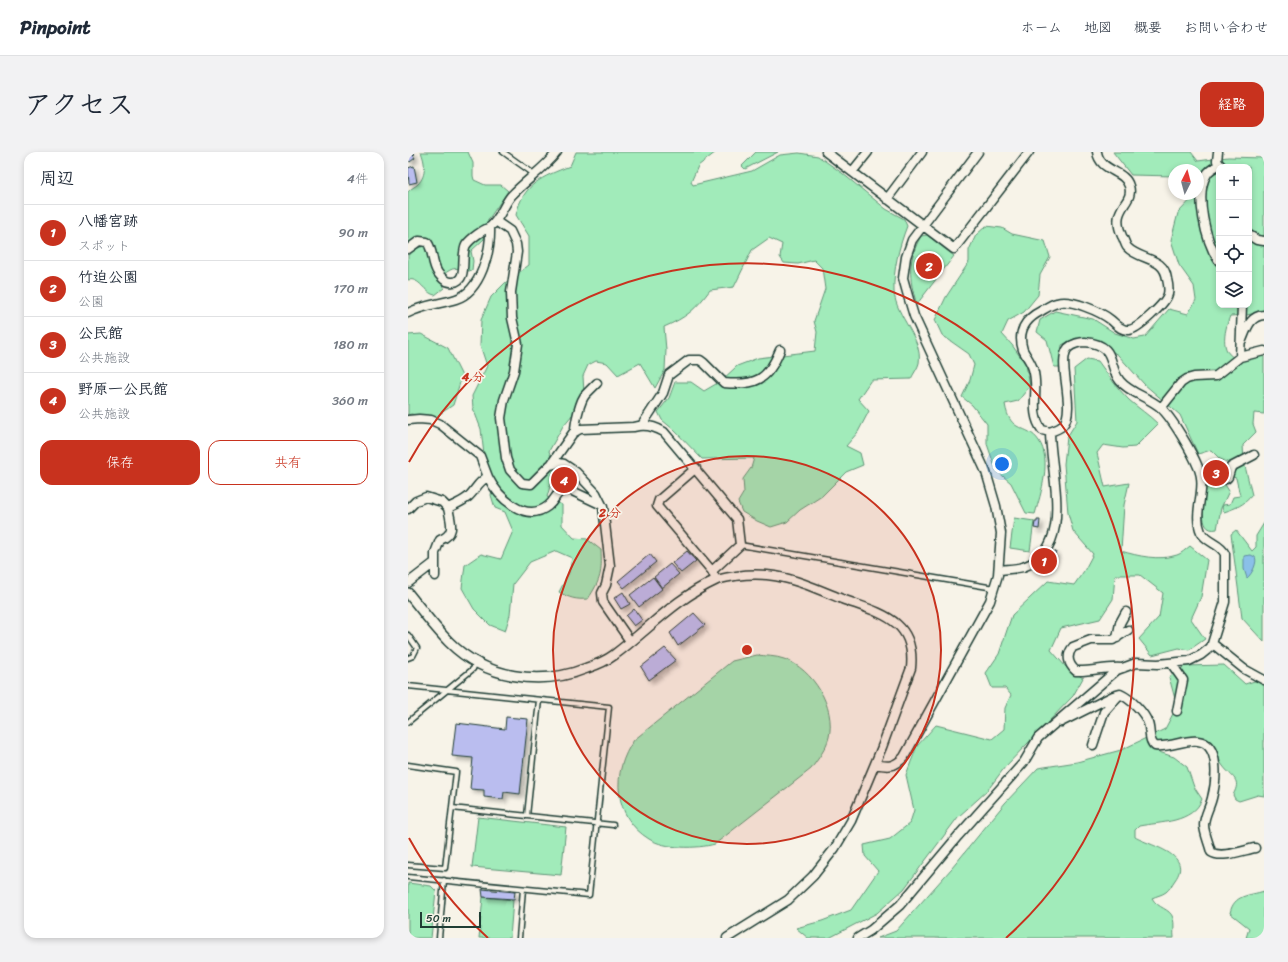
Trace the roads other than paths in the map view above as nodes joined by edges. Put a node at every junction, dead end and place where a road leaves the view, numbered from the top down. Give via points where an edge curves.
1 (503, 152) edge
2 (557, 152) edge
3 (826, 152) edge
4 (868, 152) edge
5 (922, 152) edge
6 (978, 152) edge
7 (1097, 152) edge
8 (1218, 152) edge
9 (1028, 153) edge
10 (1219, 164) edge
11 (1216, 169) edge
12 (852, 172) junction
13 (534, 174) junction
14 (887, 198) junction
15 (494, 224) junction
16 (923, 226) junction
17 (1250, 236) edge
18 (1264, 241) edge
19 (408, 249) edge
20 (1216, 256) edge
21 (1242, 308) edge
22 (408, 313) edge
23 (1264, 315) edge
24 (1241, 342) junction
25 (780, 350) dead end
26 (1264, 351) edge
27 (1240, 357) junction
28 (597, 383) dead end
29 (1161, 408) junction
30 (408, 420) edge
31 (642, 425) junction
32 (575, 431) junction
33 (1050, 432) junction
34 (1254, 455) dead end
35 (552, 463) junction
36 (696, 468) junction
37 (488, 477) junction
38 (1202, 480) junction
39 (602, 505) junction
40 (448, 508) junction
41 (408, 509) edge
42 (740, 545) junction
43 (434, 563) junction
44 (998, 570) junction
45 (712, 571) junction
46 (435, 576) dead end
47 (716, 580) junction
48 (408, 583) edge
49 (994, 588) junction
50 (408, 593) edge
51 (1126, 612) dead end
52 (1128, 630) dead end
53 (408, 635) edge
54 (1116, 638) junction
55 (630, 641) junction
56 (1213, 644) junction
57 (408, 658) edge
58 (477, 662) junction
59 (1171, 662) junction
60 (1124, 668) junction
61 (1264, 680) edge
62 (408, 686) edge
63 (447, 690) junction
64 (1120, 694) junction
65 (539, 700) junction
66 (1177, 711) dead end
67 (408, 722) edge
68 (1052, 725) junction
69 (1093, 745) dead end
70 (408, 764) edge
71 (875, 764) junction
72 (452, 808) junction
73 (527, 816) junction
74 (597, 823) junction
75 (613, 825) dead end
76 (1255, 848) dead end
77 (408, 865) edge
78 (408, 877) edge
79 (444, 880) junction
80 (523, 889) junction
81 (439, 938) edge
82 (519, 938) edge
83 (727, 938) edge
84 (858, 938) edge

1 - 13 lane
2 - 13 street
3 - 12 street
4 - 12 street
5 - 14 street
6 - 16 street
7 - 33 street via 1104,166 1126,180 1130,186 1130,195 1118,215 1117,225 1127,246 1135,253 1150,258 1163,267 1168,294 1144,321 1128,330 1119,328 1096,311 1058,302 1034,314 1024,324 1020,336 1023,349 1033,368 1037,388 1034,415 1042,430
8 - 10 street via 1217,161
9 - 16 street via 954,249
11 - 20 street via 1206,175 1201,194 1206,230
12 - 14 street
13 - 15 street via 512,196
14 - 16 street
15 - 19 street via 466,245 461,278 454,282 442,278 436,270 432,248 427,242 419,241
15 - 22 street via 485,264 477,283 456,299 421,307
15 - 35 street via 510,231 517,252 511,292 512,318 518,344 514,371 501,409 506,458 514,476 522,482 531,484
16 - 44 street via 912,240 903,278 914,316 986,472 1001,533
17 - 18 street
21 - 24 street
23 - 24 street via 1253,318
24 - 27 street
25 - 31 street via 768,374 759,380 743,384 724,383 700,360 689,360 669,375 663,393
26 - 27 street
27 - 29 street via 1216,376 1187,379
28 - 32 street via 586,394
29 - 33 street via 1120,381 1105,349 1081,342 1068,348 1066,352 1066,421 1062,427
29 - 38 street via 1191,453
30 - 37 street via 431,420 440,424 480,456
31 - 32 street via 585,428
31 - 36 street via 664,432
32 - 35 street
33 - 44 street via 1056,522 1053,538 1046,550 1032,563 1019,568
34 - 38 street via 1231,467 1226,479
35 - 39 street via 564,464 576,472 593,489
36 - 42 street via 737,519
36 - 45 street via 658,500 657,506
37 - 39 street via 512,505 523,511 540,511 550,505 557,493 568,489
37 - 40 street via 467,497
38 - 56 street via 1198,521 1204,537 1221,548 1225,558 1225,602
39 - 55 street via 610,566 602,593 603,602
40 - 41 street via 442,502 426,497
40 - 43 street via 450,534 440,540 434,553
42 - 45 street
42 - 49 lane
43 - 46 street
43 - 48 street
44 - 49 street
45 - 47 street
47 - 55 street via 679,601
47 - 71 street via 750,573 788,578 874,610 899,625 910,646 910,668
49 - 71 street via 978,624 904,757 897,764 888,767
50 - 58 street via 449,642
51 - 54 street
52 - 54 street
53 - 57 lane via 417,648 413,656
54 - 60 street via 1091,640 1073,647 1069,654 1069,662 1076,671 1112,666
55 - 58 street via 613,656 597,664 553,677 529,678 504,674
56 - 59 street via 1194,659
56 - 61 street via 1244,669
58 - 63 lane via 473,670
59 - 60 street via 1136,663
59 - 66 street via 1183,680
60 - 68 street via 1118,670
62 - 63 lane
63 - 65 lane
63 - 67 lane
64 - 68 street
64 - 69 street via 1104,712
64 - 76 street via 1144,714 1155,746 1170,746 1195,740 1204,743 1211,751 1215,763 1214,787 1204,826 1212,853 1222,854
65 - 73 lane
65 - 74 lane via 609,707
68 - 84 street via 1038,738 1024,762 900,905
70 - 72 lane via 456,772
71 - 83 street via 851,821 835,848 813,876 788,900
72 - 73 lane
72 - 77 lane via 445,868
73 - 74 lane
74 - 75 lane
74 - 80 lane via 589,895
78 - 79 lane
79 - 80 lane
79 - 81 lane
80 - 82 lane

